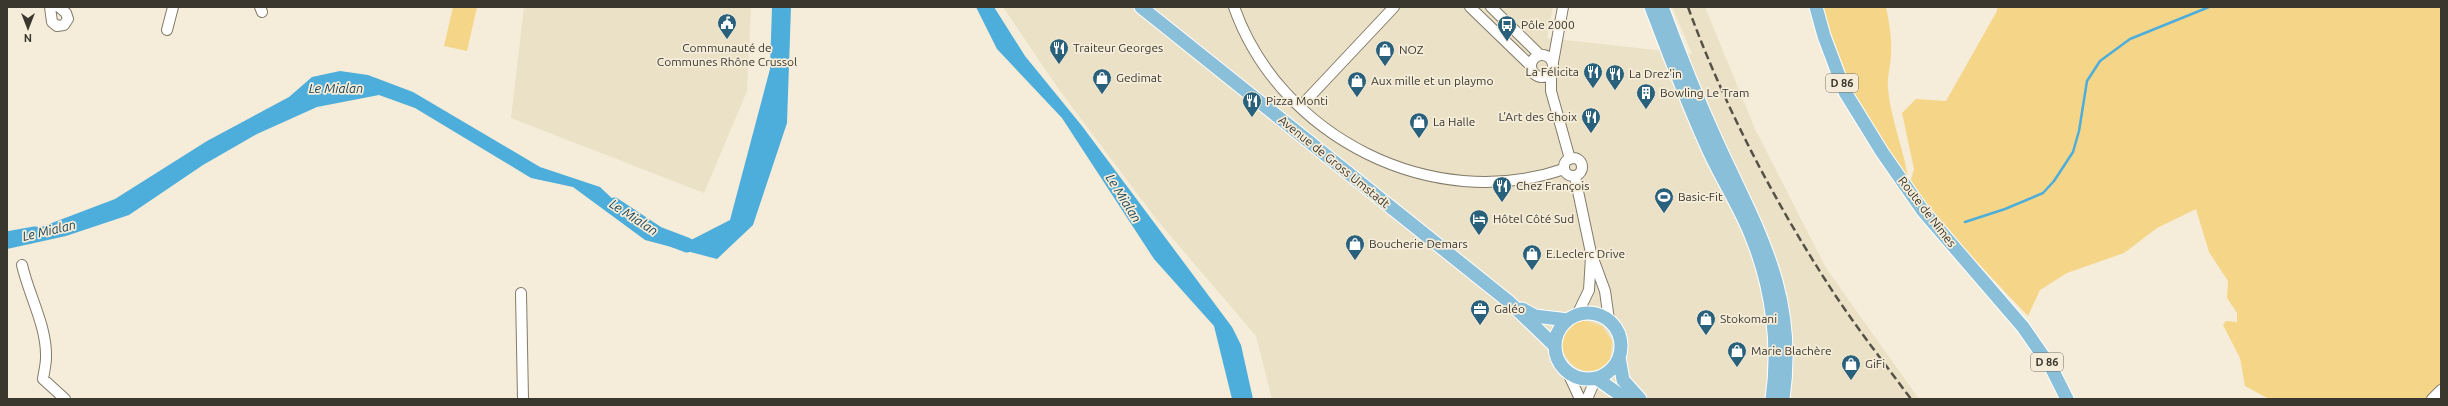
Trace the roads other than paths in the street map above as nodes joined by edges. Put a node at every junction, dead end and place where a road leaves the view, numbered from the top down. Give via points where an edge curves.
1 (50, 7) edge
2 (59, 7) edge
3 (173, 7) edge
4 (1142, 7) edge
5 (1234, 7) edge
6 (1394, 7) edge
7 (1470, 7) edge
8 (1491, 7) edge
9 (1563, 7) edge
10 (1651, 7) edge
11 (1662, 7) edge
12 (1816, 7) edge
13 (167, 30) dead end
14 (1557, 39) junction
15 (1541, 55) junction
16 (1553, 62) junction
17 (1531, 66) junction
18 (1551, 74) junction
19 (1540, 77) junction
20 (1551, 91) junction
21 (1300, 107) junction
22 (1570, 158) junction
23 (1564, 169) junction
24 (1575, 176) junction
25 (1591, 253) junction
26 (22, 265) dead end
27 (521, 293) dead end
28 (1508, 301) junction
29 (1572, 318) junction
30 (1609, 320) junction
31 (1555, 346) junction
32 (1619, 357) junction
33 (1568, 373) junction
34 (1596, 378) junction
35 (2441, 390) edge
36 (65, 399) edge
37 (523, 399) edge
38 (1580, 399) edge
39 (1588, 399) edge
40 (1626, 399) edge
41 (1640, 399) edge
42 (1772, 399) edge
43 (1782, 399) edge
44 (2068, 399) edge
45 (2432, 399) edge

1 - 2 street via 52,22 57,26 64,25 68,19
3 - 13 street
4 - 28 main road, Avenue de Gross Umstadt
5 - 21 street via 1259,59
6 - 21 street
7 - 17 street
8 - 15 street
9 - 14 street
10 - 42 main road via 1686,99 1748,227 1762,267 1773,326 1775,376
11 - 43 main road via 1696,95 1755,220 1773,267 1785,331
12 - 44 main road, Route de Nîmes / D 86 via 1845,92 1882,152 1923,211 2023,327 2052,369
14 - 15 street
14 - 16 street
15 - 16 street via 1548,56
15 - 17 street via 1534,59
16 - 18 street
17 - 19 street via 1533,73
18 - 19 street
18 - 20 street
19 - 20 street
20 - 22 street
21 - 23 street via 1313,120 1363,154 1441,179 1505,180
22 - 23 street via 1565,162
22 - 24 street via 1580,161 1582,167 1581,173
23 - 24 street via 1568,175
24 - 25 street
25 - 29 street via 1590,290
25 - 30 street via 1605,291
26 - 36 street via 43,330 46,358 43,379
27 - 37 street
28 - 29 main road, Avenue de Gross Umstadt via 1535,316
28 - 31 main road, Avenue de Gross Umstadt
29 - 30 main road via 1588,313
29 - 31 main road via 1558,332
30 - 32 main road via 1620,340
31 - 33 main road via 1558,361
32 - 34 main road via 1611,370
32 - 41 main road via 1623,380
33 - 34 main road via 1577,378
33 - 38 street
34 - 39 street
34 - 40 main road
35 - 45 street

